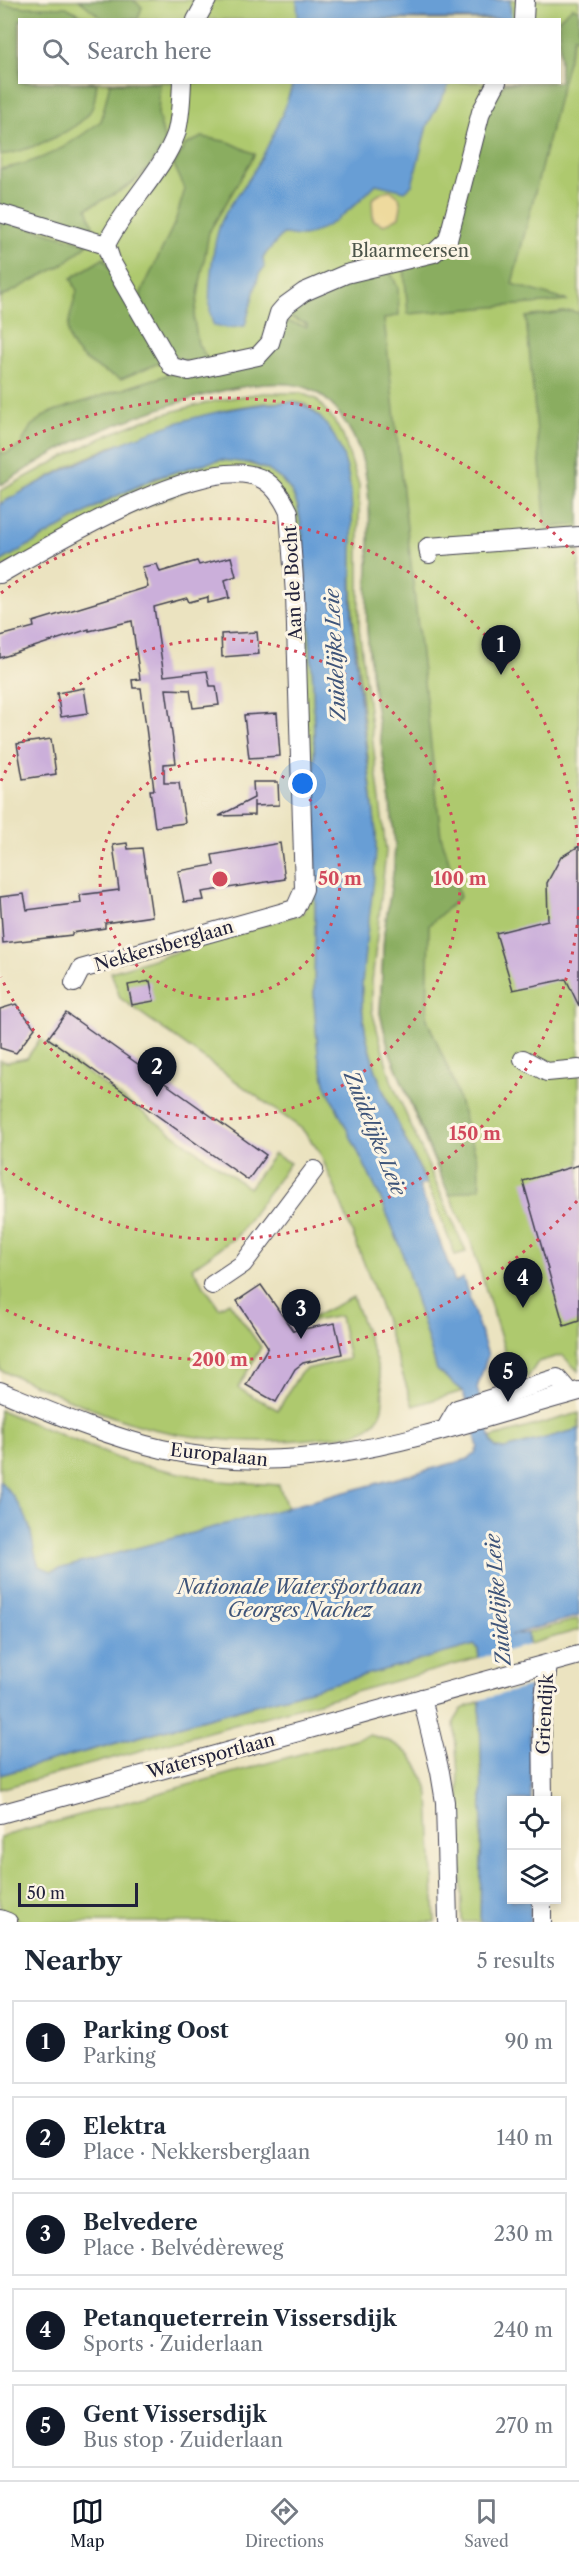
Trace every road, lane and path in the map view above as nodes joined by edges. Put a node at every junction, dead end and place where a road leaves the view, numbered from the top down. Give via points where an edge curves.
1 (207, 0) edge
2 (525, 0) edge
3 (197, 18) edge
4 (524, 18) edge
5 (182, 84) edge
6 (496, 84) edge
7 (0, 213) edge
8 (106, 245) junction
9 (579, 536) edge
10 (429, 554) dead end
11 (0, 574) edge
12 (261, 918) joint
13 (74, 983) dead end
14 (523, 1059) dead end
15 (579, 1069) edge
16 (314, 1170) dead end
17 (212, 1285) dead end
18 (0, 1391) edge
19 (575, 1392) edge
20 (579, 1655) edge
21 (544, 1665) junction
22 (422, 1698) junction
23 (543, 1796) edge
24 (0, 1815) edge
25 (542, 1904) edge
26 (0, 1919) edge
27 (8, 1922) edge
28 (448, 1922) edge
29 (542, 1922) edge

1 - 3 street
2 - 4 street
5 - 8 street via 175,135
6 - 8 street via 481,112 448,240 434,254 346,274 304,292 286,304 270,343 250,359 189,371 172,367 112,263
7 - 8 street
9 - 10 street via 428,547
11 - 12 street, Aan de Bocht via 119,510 217,474 242,473 260,478 284,500 289,512 295,594 304,889 295,909
12 - 13 street, Nekkersberglaan via 81,969
14 - 15 street via 547,1072
16 - 17 street via 243,1264
18 - 19 street, Europalaan via 129,1441 186,1454 247,1461 340,1455 493,1407
20 - 21 street, Watersportlaan
21 - 22 street, Watersportlaan
21 - 23 street, Griendijk
22 - 24 street, Watersportlaan
22 - 28 street via 445,1802
25 - 29 street
26 - 27 street

